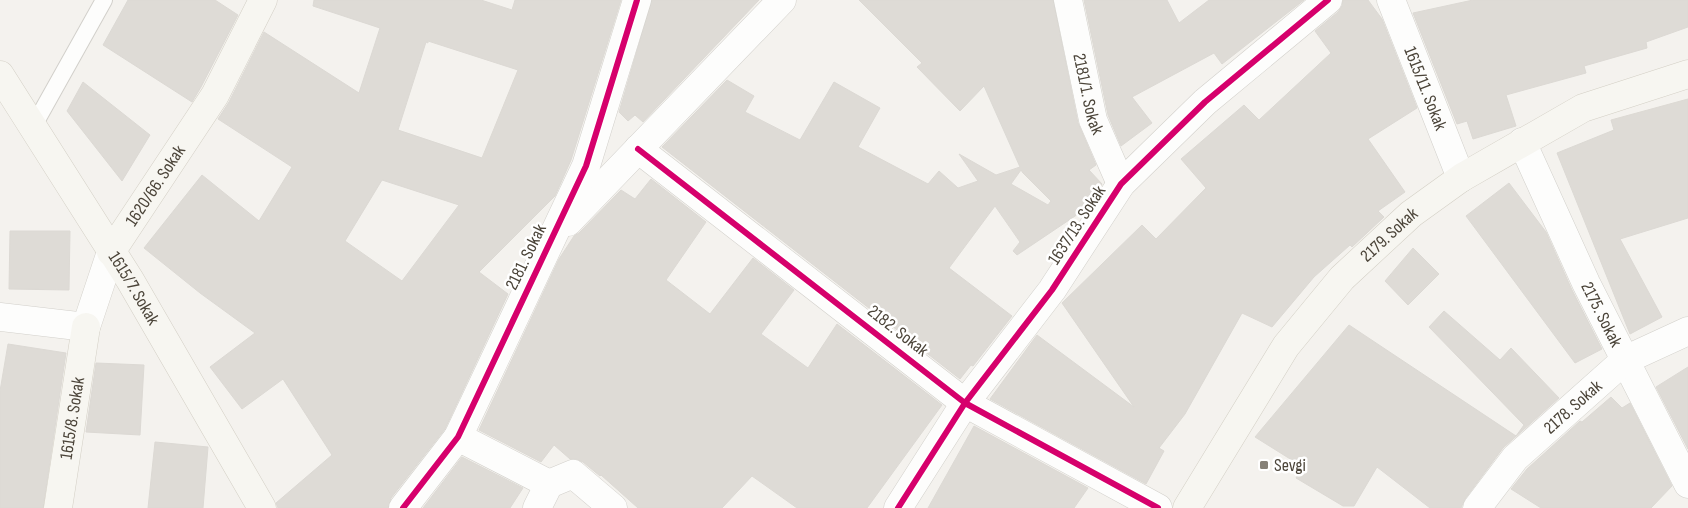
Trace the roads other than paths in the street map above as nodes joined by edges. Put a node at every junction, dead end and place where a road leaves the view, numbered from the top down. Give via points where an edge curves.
1 (104, 0) edge
2 (263, 0) edge
3 (637, 0) edge
4 (782, 0) edge
5 (1068, 0) edge
6 (1328, 0) edge
7 (1391, 0) edge
8 (1688, 74) edge
9 (0, 75) edge
10 (33, 127) junction
11 (1522, 142) junction
12 (638, 148) junction
13 (1461, 178) junction
14 (1121, 184) junction
15 (551, 239) junction
16 (112, 252) junction
17 (0, 317) edge
18 (86, 327) junction
19 (1688, 331) edge
20 (1624, 360) junction
21 (965, 402) junction
22 (458, 437) junction
23 (1688, 484) edge
24 (543, 496) edge
25 (58, 508) edge
26 (262, 508) edge
27 (403, 508) edge
28 (613, 508) edge
29 (898, 508) edge
30 (1158, 508) edge
31 (1187, 508) edge
32 (1477, 508) edge

1 - 10 lane
2 - 16 street, 1620/66. Sokak via 214,95
3 - 15 street, 2181. Sokak via 586,166
4 - 12 street, 2181. Sokak
5 - 14 street, 2181/1. Sokak via 1093,120
6 - 14 street, 1637/13. Sokak via 1205,102
7 - 13 street, 1615/11. Sokak
8 - 11 street, 2179. Sokak via 1584,108
9 - 10 street, 1615/7. Sokak
10 - 16 street, 1615/7. Sokak
11 - 13 street, 2179. Sokak
11 - 20 street, 2175. Sokak
12 - 15 street, 2181. Sokak
12 - 21 street, 2182. Sokak
13 - 31 street, 2179. Sokak via 1411,214 1342,278 1286,346
14 - 21 street, 1637/13. Sokak via 1052,290
15 - 22 street, 2181. Sokak
16 - 18 street, 1620/66. Sokak
16 - 26 street, 1615/7. Sokak
17 - 18 street
18 - 25 street, 1615/8. Sokak
19 - 20 street, 2178. Sokak
20 - 23 street, 2175. Sokak
20 - 32 street, 2178. Sokak via 1515,458
21 - 29 street, 1637/13. Sokak
21 - 30 street, 2182. Sokak
22 - 24 street
22 - 27 street, 2181. Sokak
24 - 28 street via 573,474

